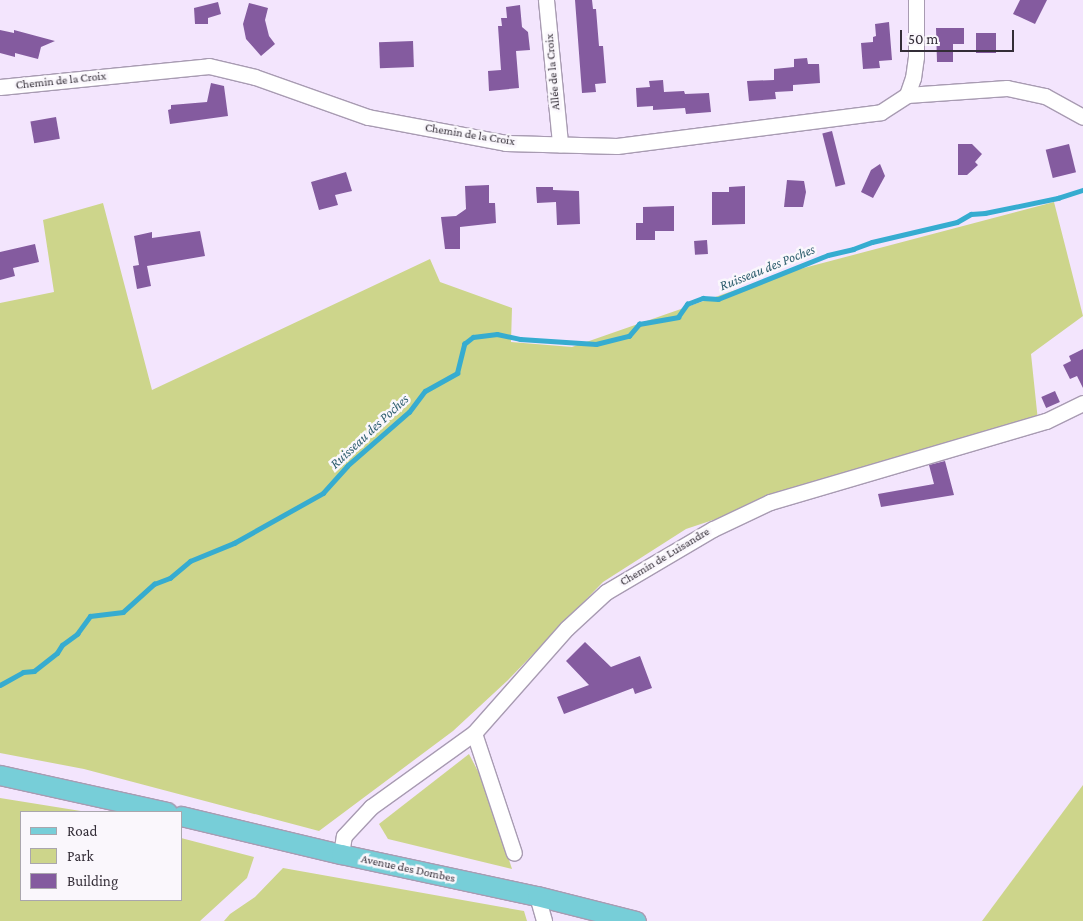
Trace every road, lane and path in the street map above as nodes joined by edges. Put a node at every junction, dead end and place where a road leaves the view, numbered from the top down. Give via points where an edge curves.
1 (546, 0) edge
2 (916, 0) edge
3 (0, 87) edge
4 (907, 95) junction
5 (1083, 117) edge
6 (560, 144) junction
7 (1083, 403) edge
8 (474, 733) junction
9 (0, 775) edge
10 (162, 811) edge
11 (182, 816) edge
12 (514, 853) dead end
13 (341, 854) junction
14 (537, 896) junction
15 (544, 921) edge
16 (636, 921) edge

1 - 6 street, Allée de la Croix
2 - 4 street via 916,57
3 - 6 street, Chemin de la Croix via 209,66 255,77 368,117 506,143
4 - 5 street via 1007,88 1045,96
4 - 6 street, Chemin de la Croix via 881,112 854,116 617,146
7 - 8 street, Chemin de Luisandre via 1046,421 770,502 713,529 606,592 567,628
8 - 12 street
8 - 13 street, Chemin de Luisandre via 371,807 344,836
9 - 10 main road
11 - 13 main road, Avenue des Dombes
13 - 14 main road, Avenue des Dombes
14 - 15 street
14 - 16 main road, Avenue des Dombes

